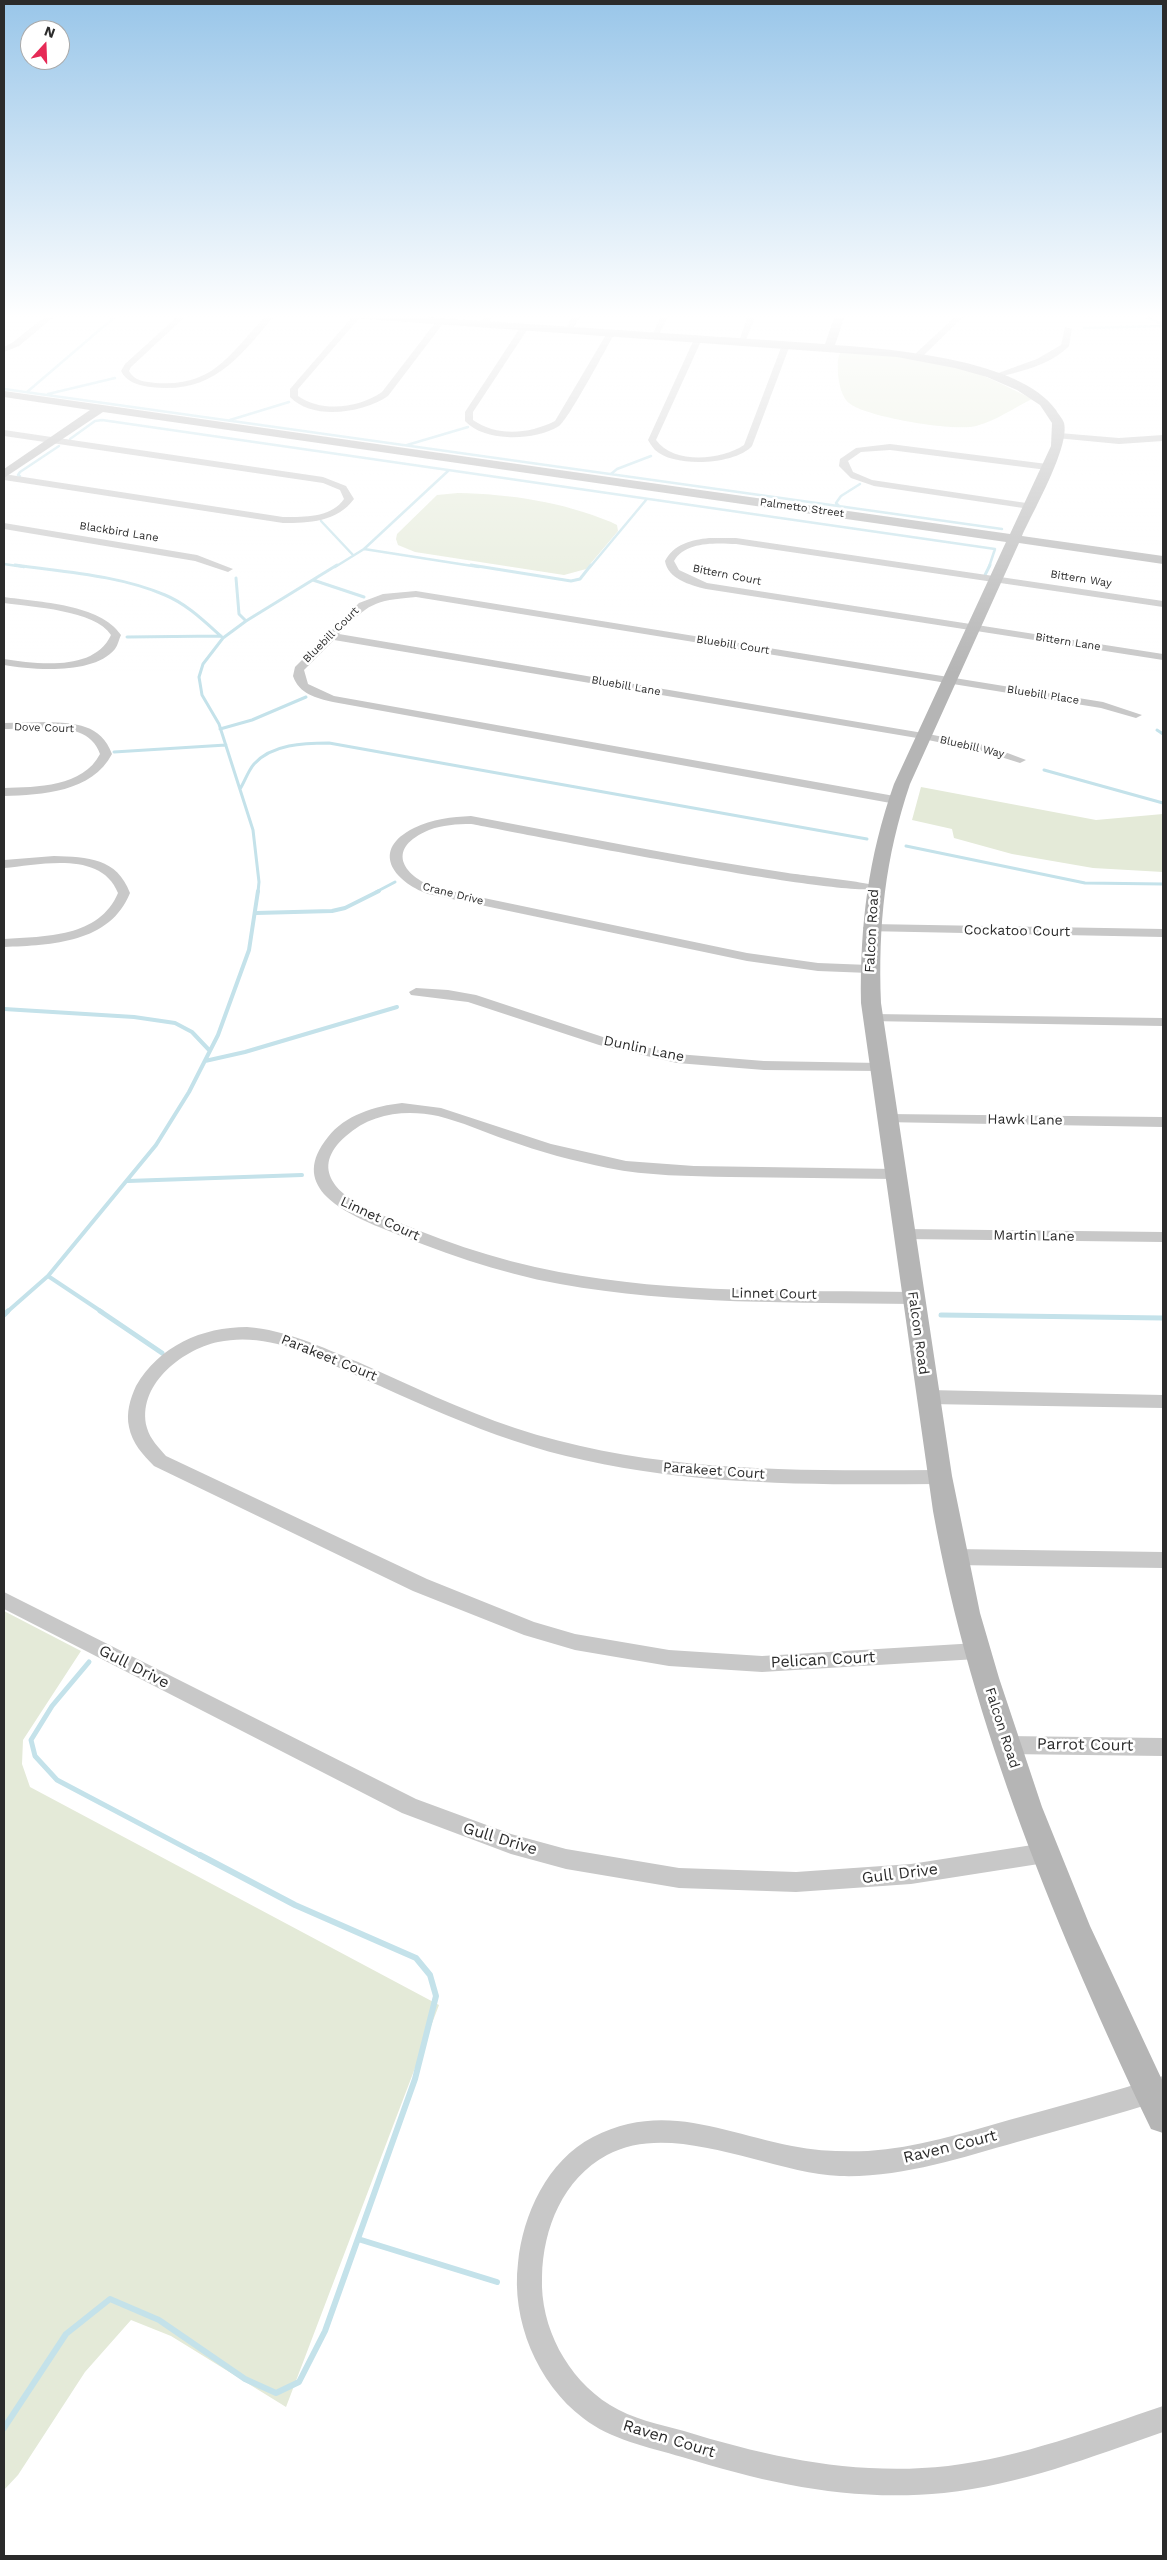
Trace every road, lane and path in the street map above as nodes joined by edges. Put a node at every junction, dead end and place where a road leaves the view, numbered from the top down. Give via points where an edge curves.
1 (14, 434) edge
2 (62, 434) edge
3 (287, 434) edge
4 (655, 434) edge
5 (752, 434) edge
6 (1059, 436) joint
7 (1163, 438) edge
8 (54, 440) junction
9 (1047, 467) junction
10 (4, 476) edge
11 (1030, 506) junction
12 (4, 526) edge
13 (1015, 538) junction
14 (1163, 560) edge
15 (228, 569) dead end
16 (996, 579) junction
17 (4, 600) edge
18 (1163, 604) edge
19 (974, 628) junction
20 (330, 636) junction
21 (1163, 656) edge
22 (4, 662) edge
23 (950, 680) junction
24 (1136, 715) dead end
25 (4, 726) edge
26 (923, 736) junction
27 (1020, 760) dead end
28 (4, 792) edge
29 (896, 800) junction
30 (4, 864) edge
31 (874, 887) junction
32 (870, 928) junction
33 (1163, 933) edge
34 (4, 944) edge
35 (870, 969) junction
36 (416, 992) dead end
37 (873, 1018) junction
38 (1163, 1022) edge
39 (880, 1067) junction
40 (887, 1119) junction
41 (1163, 1122) edge
42 (895, 1174) junction
43 (904, 1234) junction
44 (1163, 1237) edge
45 (913, 1298) junction
46 (928, 1398) junction
47 (1163, 1402) edge
48 (939, 1477) junction
49 (954, 1557) junction
50 (1163, 1560) edge
51 (4, 1600) edge
52 (977, 1651) junction
53 (669, 1658) joint
54 (1006, 1745) junction
55 (1163, 1747) edge
56 (1045, 1853) junction
57 (1157, 2090) edge
58 (1163, 2117) edge
59 (1163, 2419) edge

1 - 8 street
2 - 8 street
3 - 13 street, Palmetto Street
4 - 5 street via 652,440 662,451 693,459 737,453 748,446
6 - 7 street via 1119,441
6 - 9 street, Falcon Road
8 - 10 street
8 - 10 street via 323,480 341,486 348,492 349,499 340,509 325,515 283,520
9 - 11 street, Falcon Road
9 - 11 street via 890,447 860,450 843,461 851,475 874,483
11 - 13 street, Falcon Road
12 - 15 street, Blackbird Lane via 197,558
13 - 14 street, Palmetto Street
13 - 16 street, Falcon Road
16 - 18 street, Bittern Way
16 - 19 street, Falcon Road
16 - 19 street, Bittern Court via 727,540 689,546 670,560 676,574 699,584
17 - 22 street via 97,617 108,623 116,634 104,652 75,663 40,667
19 - 21 street, Bittern Lane
19 - 23 street, Falcon Road
20 - 23 street, Bluebill Court via 363,604 383,597 416,594
20 - 26 street, Bluebill Lane
20 - 29 street, Bluebill Court via 301,665 298,673 307,689 325,697
23 - 24 street, Bluebill Place via 1103,705
23 - 26 street, Falcon Road
25 - 28 street, Dove Court via 81,729 99,738 106,754 96,769 69,783
26 - 27 street, Bluebill Way via 985,748
26 - 29 street, Falcon Road
29 - 31 street, Falcon Road
30 - 34 street via 64,860 92,863 114,874 124,893 115,912 91,928 58,938
31 - 32 street, Falcon Road
31 - 35 street, Crane Drive via 740,870 476,820 449,821 420,830 400,845 395,857 396,866 404,878 433,891 747,957 818,968
32 - 33 street, Cockatoo Court
32 - 35 street, Falcon Road
35 - 37 street, Falcon Road
36 - 39 street, Dunlin Lane via 471,998 617,1046 683,1059
37 - 38 street
37 - 39 street, Falcon Road
39 - 40 street, Falcon Road
40 - 41 street, Hawk Lane
40 - 42 street, Falcon Road
42 - 43 street, Falcon Road
42 - 45 street, Linnet Court via 689,1171 612,1163 523,1141 445,1113 408,1108 378,1112 352,1124 333,1140 324,1153 321,1166 325,1186 349,1208 476,1257 550,1276 665,1292
43 - 44 street, Martin Lane
43 - 45 street, Falcon Road
45 - 46 street, Falcon Road
46 - 47 street
46 - 48 street, Falcon Road
48 - 49 street, Falcon Road
48 - 53 street, Parakeet Court via 779,1475 678,1469 605,1458 513,1434 295,1342 255,1334 215,1337 188,1346 159,1367 142,1391 136,1410 138,1429 146,1446 160,1461 420,1585 531,1629 612,1649
49 - 50 street
49 - 52 street, Falcon Road
51 - 56 street, Gull Drive via 409,1806 502,1841 566,1858 679,1878 796,1882 911,1874
52 - 53 street, Pelican Court via 762,1664
52 - 54 street, Falcon Road
54 - 55 street, Parrot Court
54 - 56 street, Falcon Road
56 - 57 street, Falcon Road via 1093,1968
57 - 58 street, Falcon Road
57 - 59 street, Raven Court via 914,2159 866,2164 818,2162 770,2154 693,2132 661,2130 630,2134 592,2151 558,2184 542,2212 532,2245 529,2282 535,2323 550,2361 571,2389 591,2408 626,2427 757,2466 810,2476 864,2481 918,2481 970,2476 1021,2466

